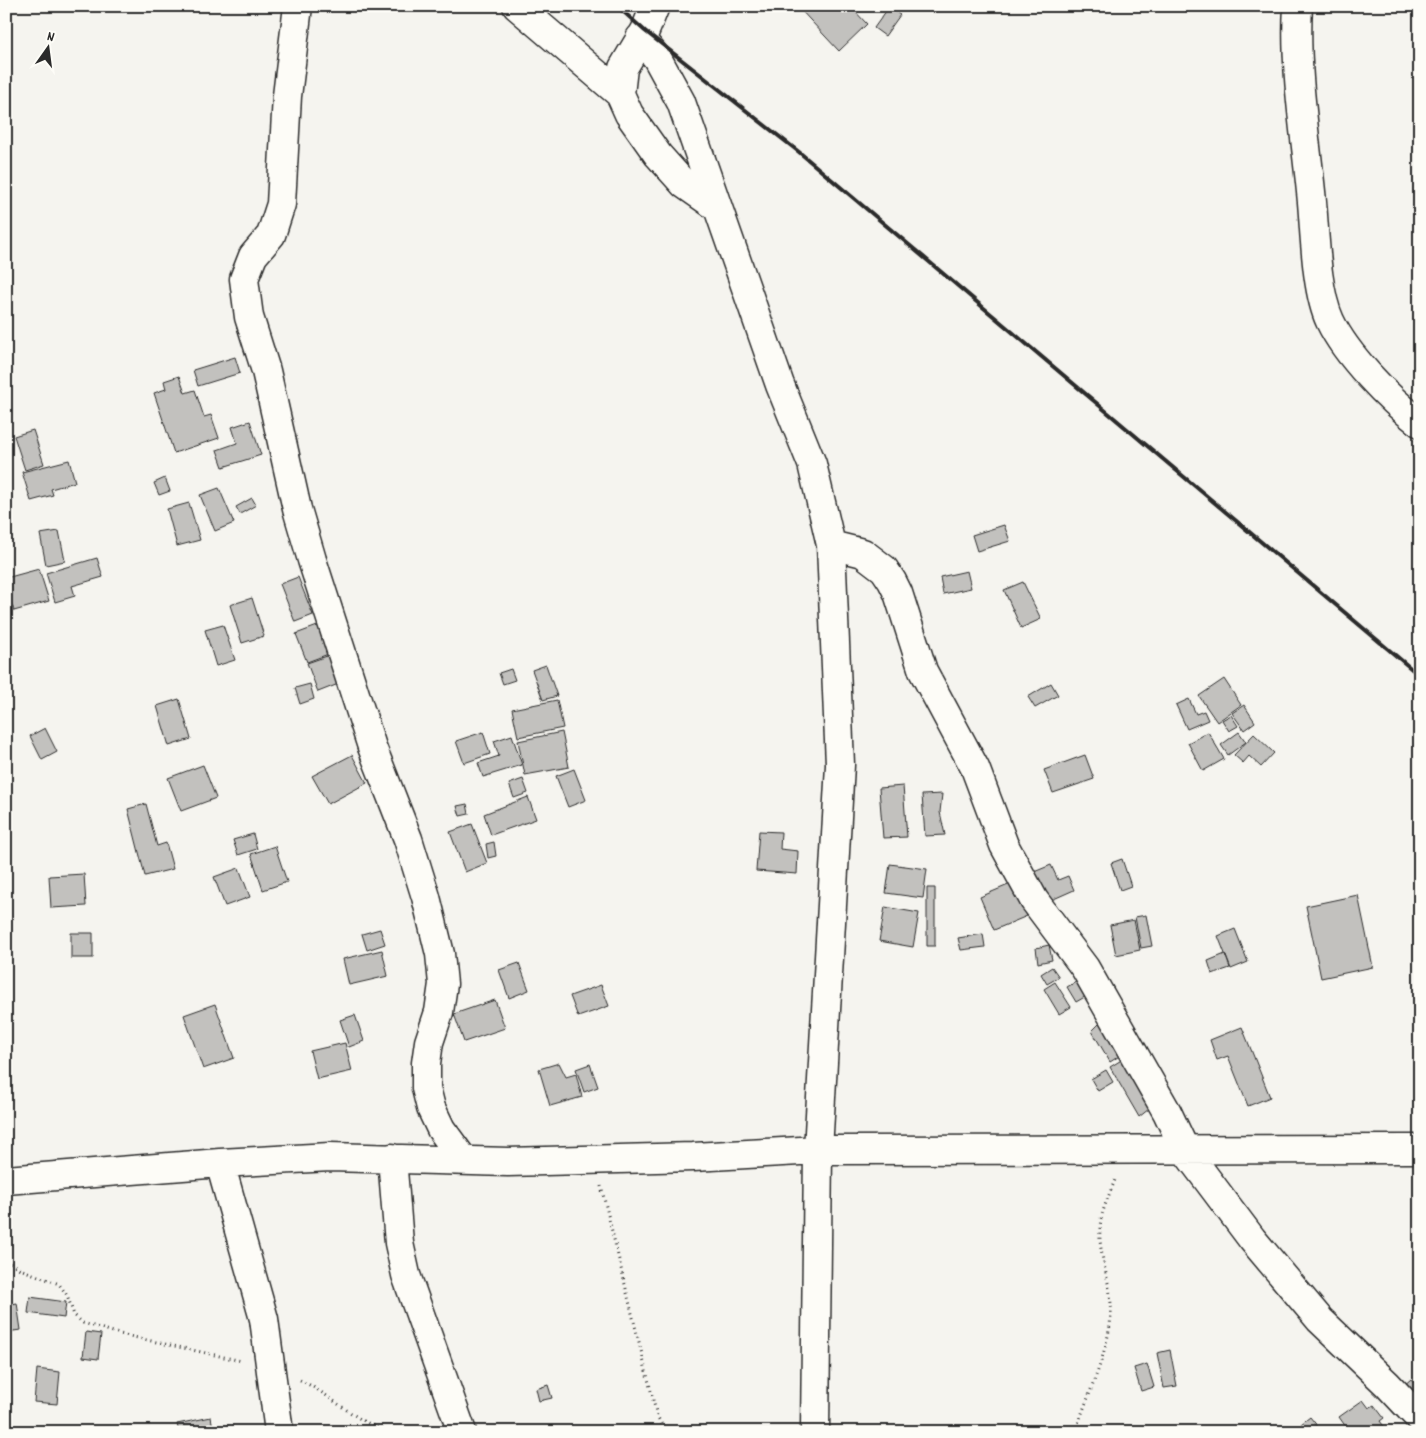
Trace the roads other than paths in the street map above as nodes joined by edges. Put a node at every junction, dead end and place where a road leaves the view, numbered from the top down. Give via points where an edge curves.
1 (298, 6) edge
2 (517, 6) edge
3 (655, 6) edge
4 (1298, 6) edge
5 (640, 38) junction
6 (620, 94) junction
7 (717, 207) junction
8 (1420, 423) edge
9 (831, 545) junction
10 (1420, 1149) edge
11 (818, 1150) junction
12 (1185, 1150) junction
13 (392, 1158) junction
14 (463, 1159) junction
15 (220, 1163) junction
16 (6, 1180) edge
17 (1420, 1419) edge
18 (280, 1432) edge
19 (462, 1432) edge
20 (815, 1432) edge

1 - 14 street via 287,96 281,204 271,235 254,256 244,280 248,308 312,560 372,746 408,839 426,897 440,954 443,984 427,1056 426,1088 441,1129
2 - 6 street
3 - 5 street
4 - 8 street via 1301,99 1318,259 1327,312 1349,352
5 - 6 street via 623,68
5 - 7 street via 661,64 681,102
6 - 7 street via 629,114 658,155 684,184
7 - 9 street via 780,385 812,464
9 - 11 street via 840,765
9 - 12 street via 863,553 884,569 892,581 923,670 974,768 1004,845 1034,900 1085,968 1167,1112
10 - 12 street
11 - 12 street
11 - 14 street via 508,1162
11 - 20 street
12 - 17 street via 1252,1239 1320,1320
13 - 14 street
13 - 15 street via 321,1157
13 - 19 street via 399,1243 406,1275
15 - 16 street
15 - 18 street via 264,1319

